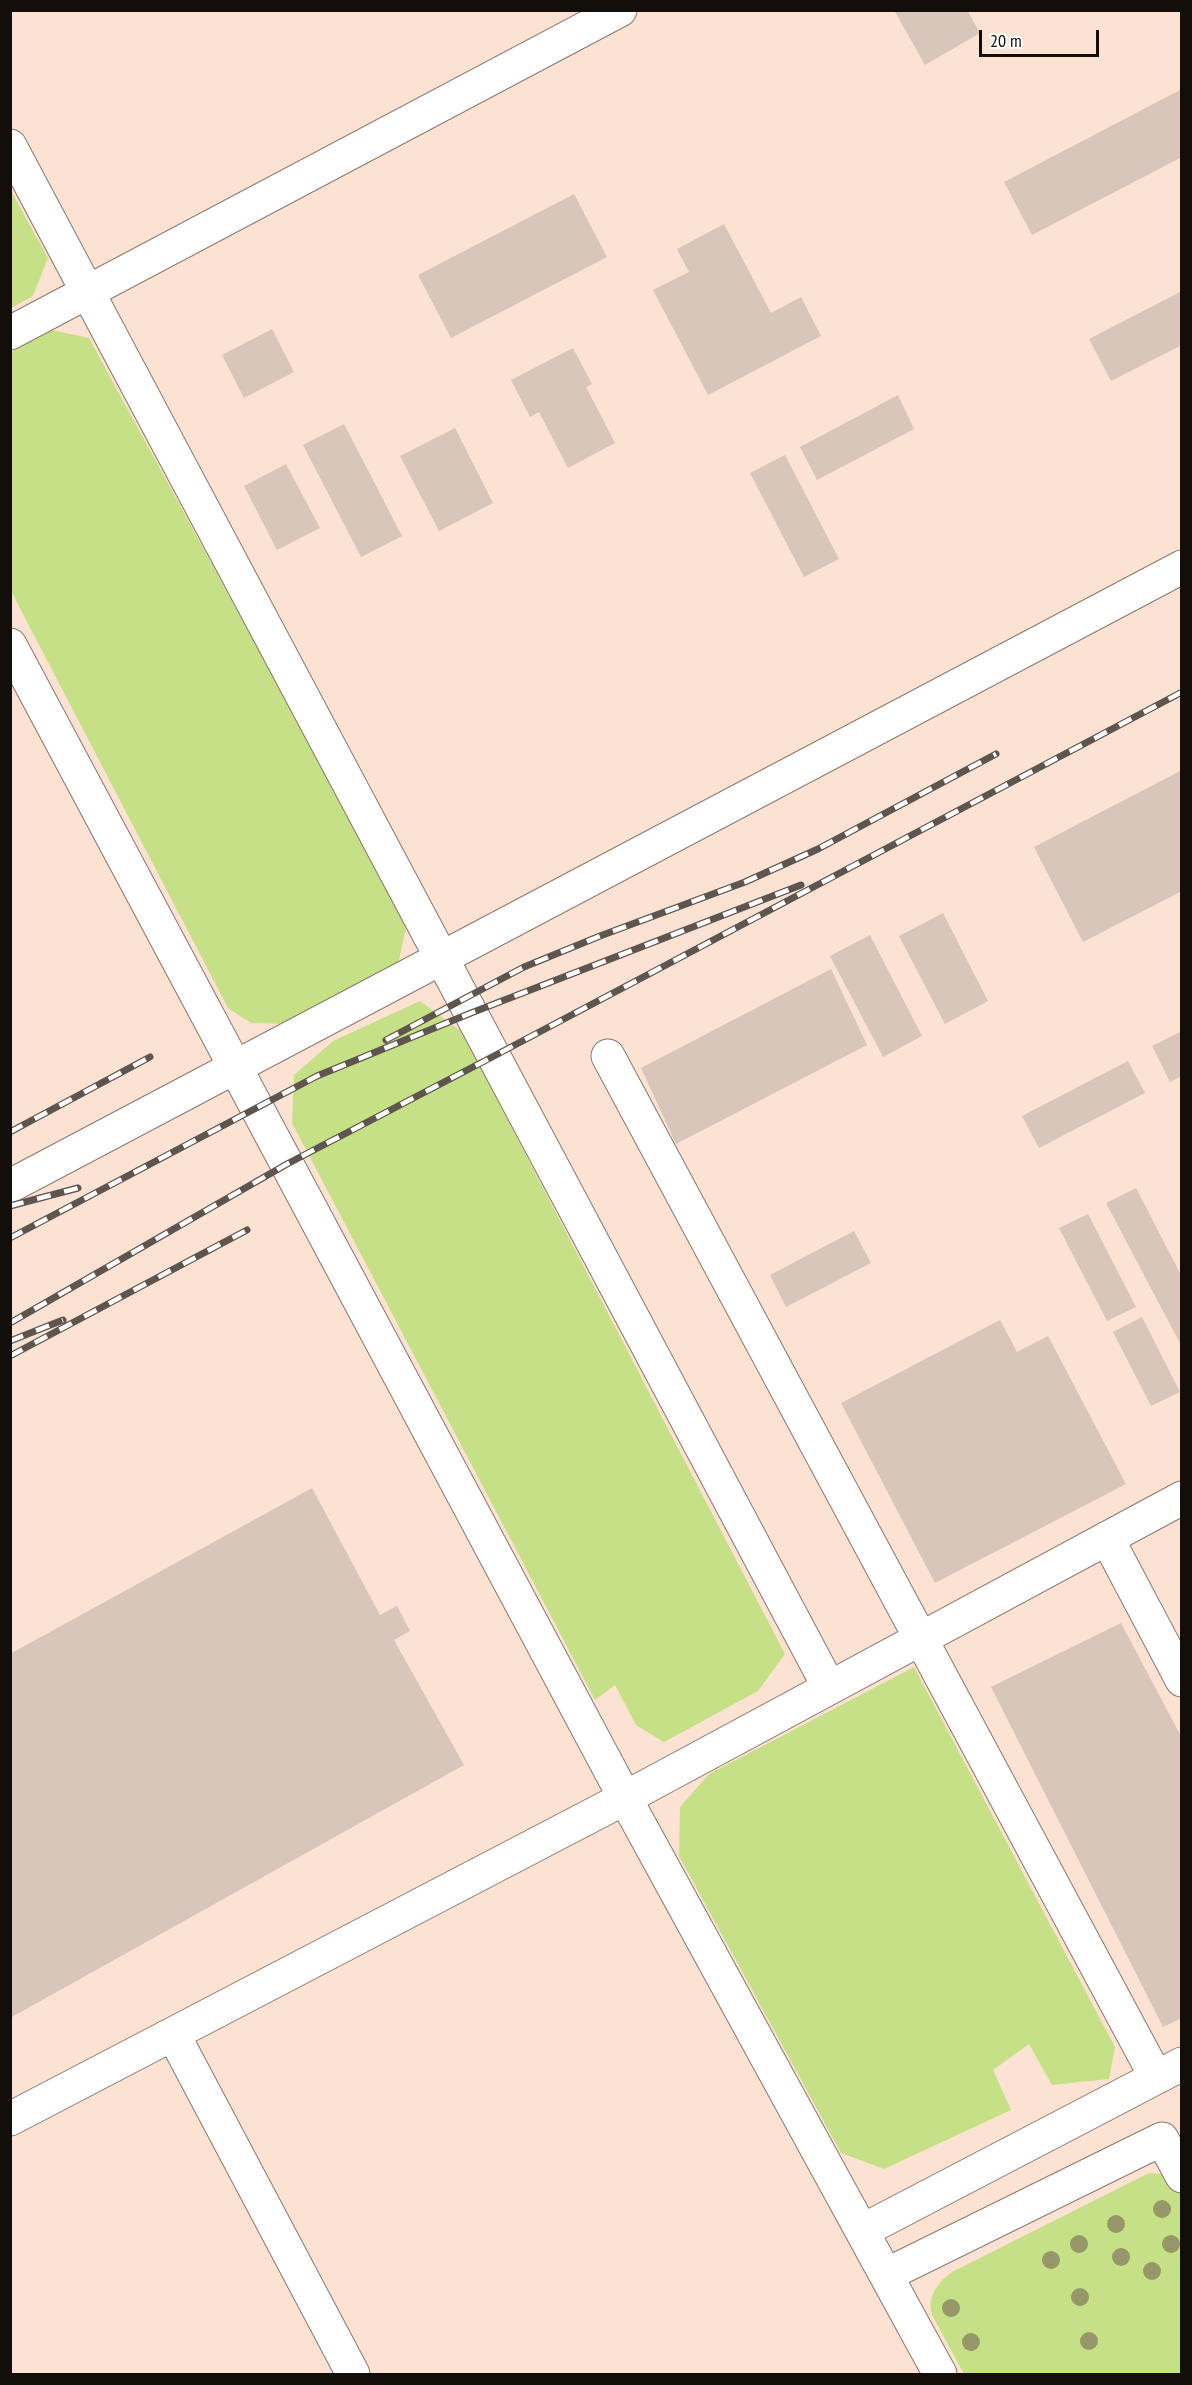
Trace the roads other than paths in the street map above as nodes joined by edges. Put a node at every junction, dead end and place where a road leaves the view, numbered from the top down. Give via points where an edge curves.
1 (620, 10) edge
2 (10, 146) edge
3 (88, 292) junction
4 (10, 333) edge
5 (1182, 567) edge
6 (10, 645) edge
7 (442, 957) junction
8 (608, 1056) dead end
9 (235, 1067) junction
10 (10, 1186) edge
11 (1182, 1498) edge
12 (1107, 1538) junction
13 (920, 1638) junction
14 (1182, 1680) edge
15 (829, 1687) junction
16 (625, 1798) junction
17 (174, 2034) junction
18 (1169, 2071) edge
19 (10, 2120) edge
20 (1178, 2161) edge
21 (862, 2231) junction
22 (886, 2275) junction
23 (353, 2374) edge
24 (940, 2374) edge

1 - 3 lane
2 - 3 lane
3 - 4 lane
3 - 7 lane
5 - 7 lane
6 - 9 lane
7 - 9 lane
7 - 15 lane
8 - 13 lane
9 - 10 lane
9 - 16 lane
11 - 12 lane
12 - 13 lane
12 - 14 lane
13 - 15 lane
13 - 18 lane
15 - 16 lane
16 - 17 lane
16 - 21 lane
17 - 19 lane
17 - 23 lane
18 - 21 lane
20 - 22 lane via 1162,2139
21 - 22 lane
22 - 24 lane

